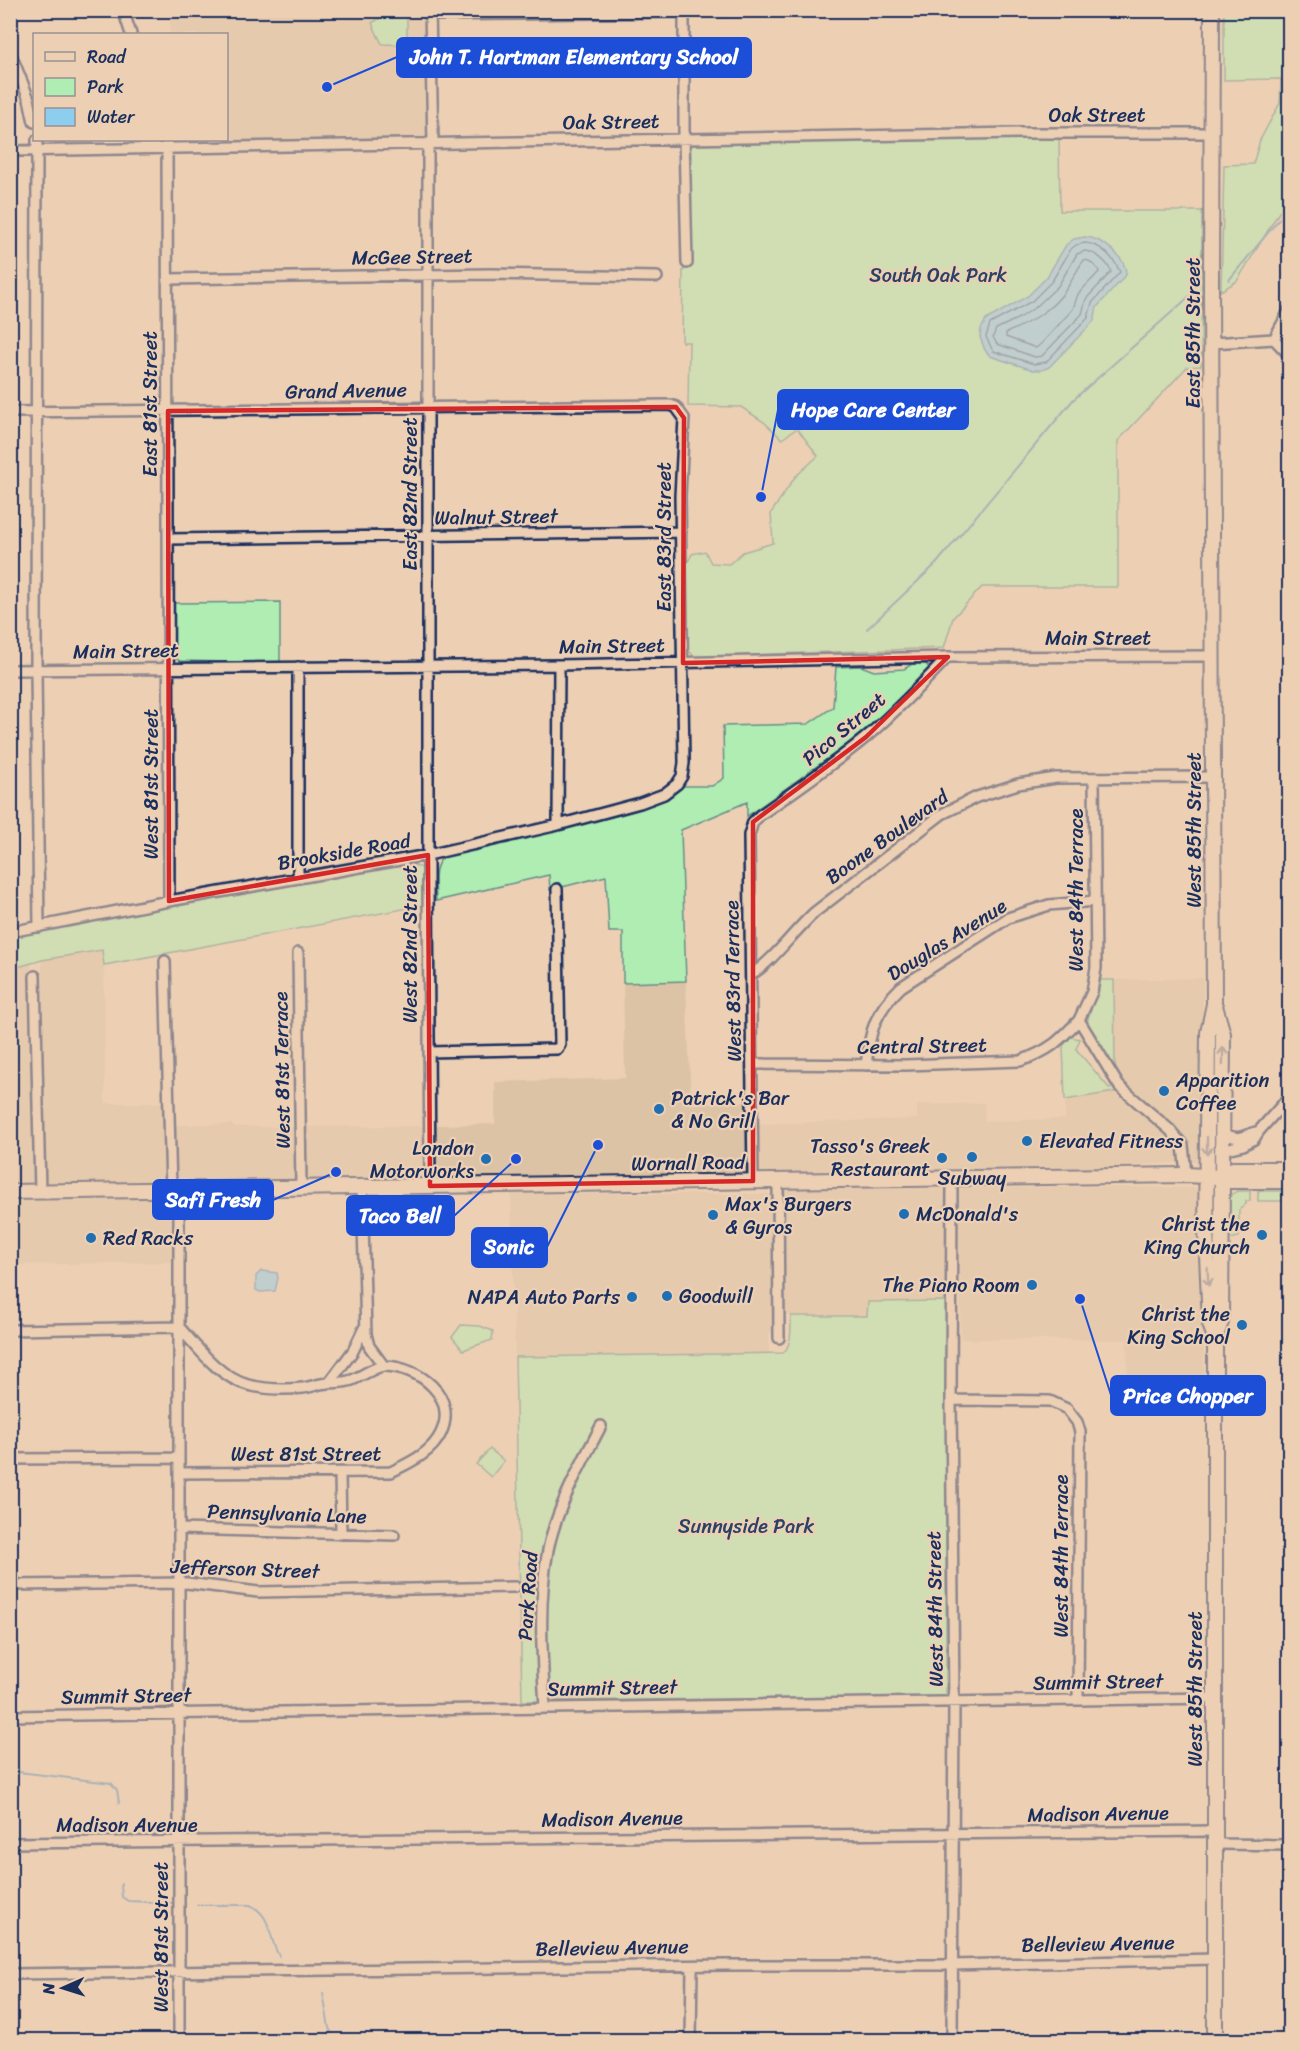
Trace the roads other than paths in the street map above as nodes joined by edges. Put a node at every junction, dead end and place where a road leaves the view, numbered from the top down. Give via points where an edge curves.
1 (123, 10) edge
2 (837, 10) edge
3 (1212, 10) edge
4 (684, 12) edge
5 (430, 13) edge
6 (131, 33) edge
7 (10, 52) edge
8 (33, 118) edge
9 (1212, 133) junction
10 (684, 138) junction
11 (37, 141) edge
12 (430, 143) junction
13 (167, 144) edge
14 (10, 151) edge
15 (37, 151) junction
16 (687, 264) dead end
17 (428, 275) junction
18 (657, 276) dead end
19 (168, 279) junction
20 (1290, 309) edge
21 (1274, 339) junction
22 (1212, 343) junction
23 (1290, 356) edge
24 (428, 408) junction
25 (168, 411) junction
26 (10, 412) edge
27 (38, 412) junction
28 (681, 412) joint
29 (681, 532) junction
30 (429, 536) junction
31 (168, 539) junction
32 (1214, 656) junction
33 (948, 657) junction
34 (683, 663) junction
35 (559, 665) junction
36 (429, 666) junction
37 (298, 667) junction
38 (169, 668) junction
39 (10, 670) edge
40 (36, 670) junction
41 (1214, 777) junction
42 (1094, 778) junction
43 (677, 784) joint
44 (756, 818) joint
45 (558, 825) junction
46 (428, 855) junction
47 (298, 878) junction
48 (557, 889) dead end
49 (169, 901) junction
50 (1095, 901) junction
51 (39, 927) junction
52 (10, 932) edge
53 (298, 952) dead end
54 (165, 961) dead end
55 (751, 975) junction
56 (35, 976) dead end
57 (1214, 1004) junction
58 (1079, 1020) junction
59 (429, 1052) junction
60 (752, 1064) junction
61 (866, 1065) junction
62 (1290, 1096) edge
63 (1221, 1131) junction
64 (1259, 1131) junction
65 (1221, 1150) junction
66 (1290, 1169) edge
67 (1186, 1175) junction
68 (1207, 1176) junction
69 (1221, 1177) junction
70 (952, 1178) junction
71 (753, 1181) junction
72 (778, 1181) junction
73 (1290, 1181) edge
74 (430, 1186) junction
75 (362, 1187) junction
76 (301, 1188) junction
77 (175, 1190) junction
78 (40, 1191) junction
79 (10, 1192) edge
80 (365, 1326) junction
81 (179, 1327) junction
82 (10, 1330) edge
83 (778, 1338) dead end
84 (1215, 1338) junction
85 (383, 1365) junction
86 (329, 1383) junction
87 (951, 1400) junction
88 (601, 1426) dead end
89 (179, 1458) junction
90 (10, 1459) edge
91 (179, 1473) junction
92 (340, 1473) junction
93 (179, 1529) junction
94 (341, 1534) junction
95 (394, 1534) dead end
96 (180, 1584) junction
97 (10, 1585) edge
98 (515, 1587) dead end
99 (1215, 1698) junction
100 (1078, 1700) junction
101 (954, 1702) junction
102 (545, 1707) junction
103 (180, 1714) junction
104 (10, 1716) edge
105 (952, 1833) junction
106 (1215, 1838) junction
107 (179, 1842) junction
108 (10, 1844) edge
109 (1290, 1845) edge
110 (1215, 1959) junction
111 (692, 1965) junction
112 (952, 1965) junction
113 (179, 1971) junction
114 (10, 1974) edge
115 (179, 2040) edge
116 (692, 2040) edge
117 (952, 2040) edge
118 (1215, 2040) edge

1 - 6 street
2 - 4 street
3 - 9 main road, East 85th Street
4 - 5 street
4 - 10 street
5 - 12 street, East 82nd Street
7 - 8 street
9 - 10 street, Oak Street
9 - 22 main road, East 85th Street
10 - 12 street, Oak Street
10 - 16 street
11 - 15 street
12 - 13 street, Oak Street
12 - 17 street, East 82nd Street
13 - 15 street, Oak Street
13 - 19 street, East 81st Street
14 - 15 street, Oak Street
15 - 27 street
17 - 18 street, McGee Street
17 - 19 street, McGee Street
17 - 24 street, East 82nd Street
19 - 25 street, East 81st Street
20 - 21 street
21 - 22 street
21 - 23 street
22 - 32 main road, East 85th Street
24 - 25 street, Grand Avenue
24 - 28 street, Grand Avenue via 670,405
24 - 30 street, East 82nd Street
25 - 27 street, Grand Avenue
25 - 31 street, East 81st Street
26 - 27 street, Grand Avenue
27 - 40 street
28 - 29 street, East 83rd Street
29 - 30 street, Walnut Street
29 - 34 street, East 83rd Street
30 - 31 street, Walnut Street
30 - 36 street, East 82nd Street
31 - 38 street, East 81st Street
32 - 33 street, Main Street
32 - 41 main road, West 85th Street
33 - 34 street, Main Street
33 - 44 street, Pico Street via 866,737
34 - 35 street, Main Street
34 - 43 street, East 83rd Street via 684,763
35 - 36 street, Main Street
35 - 45 street
36 - 37 street, Main Street
36 - 46 street, West 82nd Street
37 - 38 street, Main Street
37 - 47 street
38 - 40 street, Main Street
38 - 49 street, West 81st Street
39 - 40 street, Main Street
40 - 51 street
41 - 42 street, Boone Boulevard
41 - 57 main road, West 85th Street
42 - 50 street, West 84th Terrace
42 - 55 street, Boone Boulevard via 1018,784 942,814 815,912
43 - 45 street, Brookside Road via 640,803
44 - 55 street, West 83rd Terrace via 750,835
45 - 46 street, Brookside Road
46 - 47 street, Brookside Road
46 - 59 street, West 82nd Street
47 - 49 street, Brookside Road
48 - 59 street via 557,1049
49 - 51 street, Brookside Road
50 - 58 street, West 84th Terrace via 1096,968 1092,992
50 - 61 street, Douglas Avenue via 1049,905 1008,918 901,987 876,1016
51 - 52 street, Brookside Road
53 - 76 street, West 81st Terrace
54 - 77 street, West 81st Street
55 - 60 street, West 83rd Terrace
56 - 78 street
63 -> 57 main road, West 85th Street via 1223,1034
57 -> 68 main road, West 85th Street via 1208,1033
58 - 61 street, Central Street via 1055,1045 1020,1061
58 - 67 street via 1119,1086 1184,1145
59 - 74 street, West 82nd Street
60 - 61 street, Central Street
60 - 71 street, West 83rd Terrace
62 - 64 street
63 - 64 street via 1241,1138
63 - 65 main road, West 85th Street
64 - 65 street via 1249,1143
65 - 69 main road, West 85th Street
66 - 69 main road, Wornall Road via 1233,1169
67 - 68 main road, Wornall Road
67 - 70 main road, Wornall Road
68 - 69 main road, Wornall Road
68 -> 84 main road, West 85th Street via 1210,1324
69 - 73 main road, Wornall Road via 1232,1181
69 - 84 main road, West 85th Street via 1221,1322
70 - 72 main road, Wornall Road
70 - 87 street, West 84th Street
71 - 72 main road, Wornall Road
71 - 74 main road, Wornall Road
72 - 83 street
74 - 75 main road, Wornall Road
75 - 76 main road, Wornall Road
75 - 80 street
76 - 77 main road, Wornall Road
77 - 78 main road, Wornall Road
77 - 81 street, West 81st Street
78 - 79 main road, Wornall Road
80 - 85 street via 369,1346
80 - 86 street via 353,1351
81 - 82 street
81 - 86 street via 225,1373 246,1384 292,1389
81 - 89 street, West 81st Street
84 - 99 main road, West 85th Street
85 - 86 street via 350,1380
85 - 92 street, West 81st Street via 409,1370 434,1386 444,1405 441,1434 414,1461 392,1472
87 - 100 street, West 84th Terrace via 1050,1401 1059,1404 1077,1422
87 - 101 street, West 84th Street
88 - 102 street, Park Road via 572,1484 548,1548 541,1609
89 - 90 street
89 - 91 street, West 81st Street
91 - 92 street, West 81st Street
91 - 93 street, West 81st Street
92 - 94 street
93 - 94 street, Pennsylvania Lane
93 - 96 street, West 81st Street
94 - 95 street, Pennsylvania Lane
96 - 97 street, Jefferson Street
96 - 98 street, Jefferson Street via 258,1592
96 - 103 street, West 81st Street
99 - 100 street, Summit Street
99 - 106 main road, West 85th Street
100 - 101 street, Summit Street
101 - 102 street, Summit Street
101 - 105 street, West 84th Street
102 - 103 street, Summit Street
103 - 104 street, Summit Street
103 - 107 street, West 81st Street
105 - 106 street, Madison Avenue
105 - 107 street, Madison Avenue
105 - 112 street, West 84th Street
106 - 109 street, Madison Avenue
106 - 110 main road, West 85th Street
107 - 108 street, Madison Avenue
107 - 113 street, West 81st Street
110 - 112 street, Belleview Avenue
110 - 118 main road, West 85th Street
111 - 112 street, Belleview Avenue
111 - 113 street, Belleview Avenue
111 - 116 street
112 - 117 street, West 84th Street
113 - 114 street, Belleview Avenue
113 - 115 street, West 81st Street

